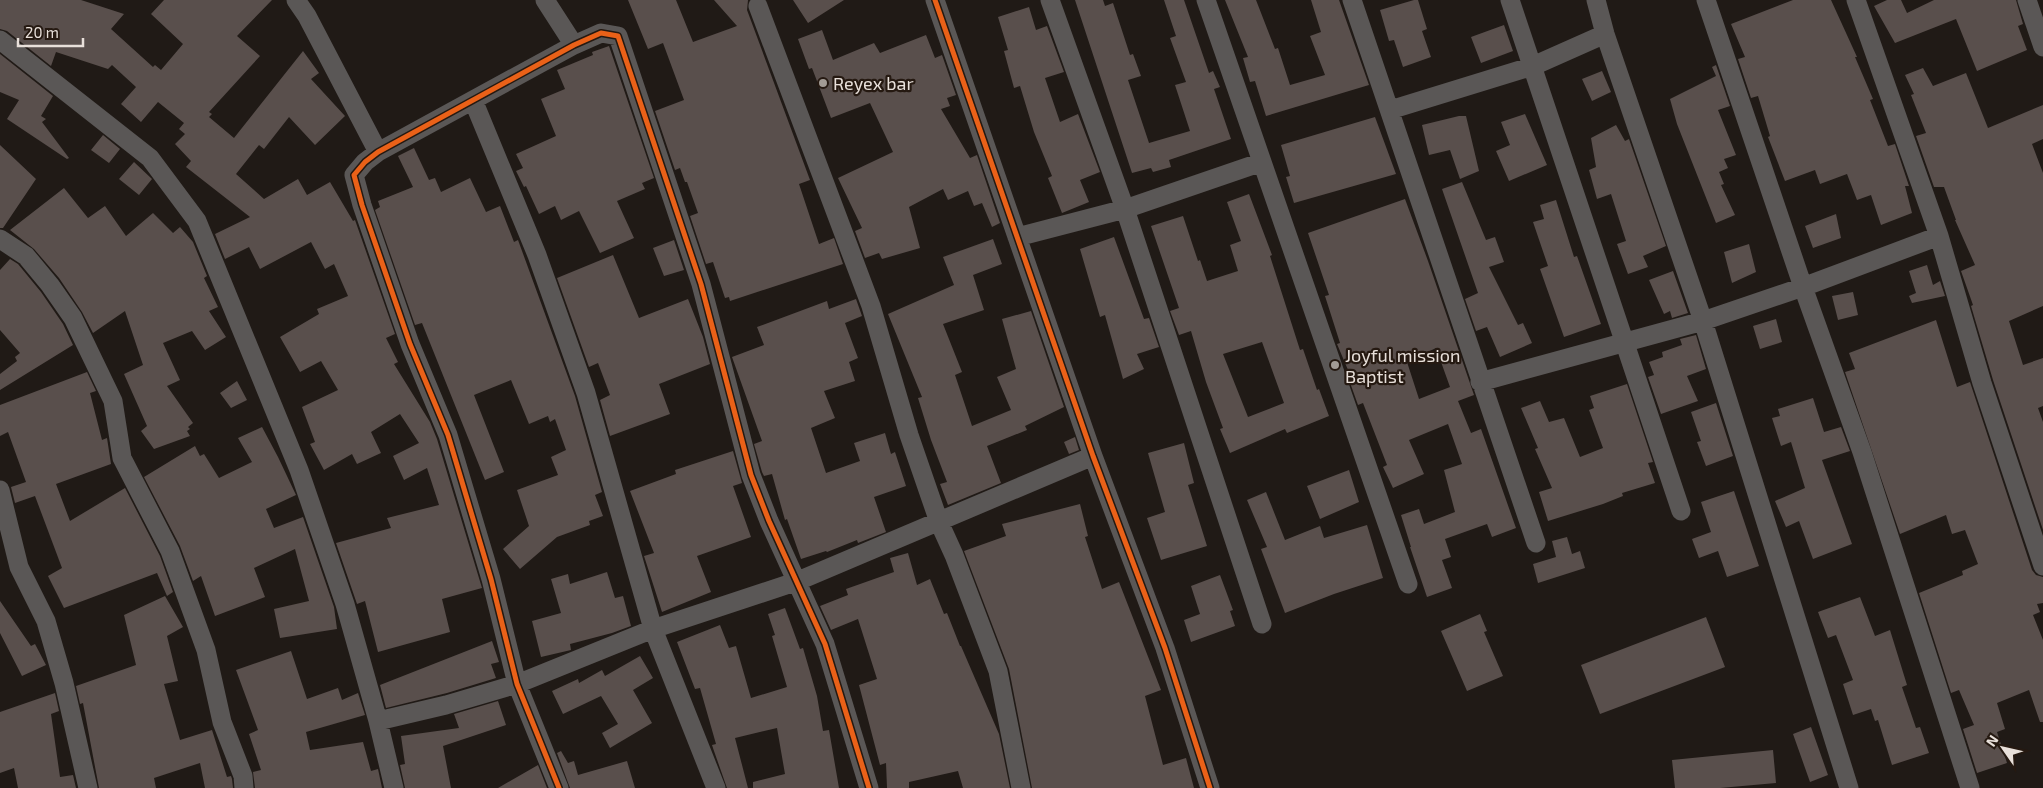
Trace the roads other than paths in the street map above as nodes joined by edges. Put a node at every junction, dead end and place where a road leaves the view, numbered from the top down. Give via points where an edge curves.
1 (296, 0) edge
2 (545, 0) edge
3 (935, 0) edge
4 (1050, 0) edge
5 (1206, 0) edge
6 (1352, 0) edge
7 (1510, 0) edge
8 (1596, 0) edge
9 (1706, 0) edge
10 (1856, 0) edge
11 (2027, 0) edge
12 (758, 6) dead end
13 (1605, 34) junction
14 (0, 40) edge
15 (574, 45) junction
16 (2043, 47) edge
17 (1533, 66) junction
18 (473, 100) junction
19 (1390, 110) junction
20 (378, 152) junction
21 (1262, 162) junction
22 (1125, 209) junction
23 (1939, 236) junction
24 (1017, 237) junction
25 (0, 239) edge
26 (1803, 287) junction
27 (1703, 321) junction
28 (1626, 343) junction
29 (1480, 382) junction
30 (1093, 456) junction
31 (0, 490) edge
32 (1681, 511) dead end
33 (939, 522) junction
34 (1536, 543) dead end
35 (2043, 566) edge
36 (798, 581) junction
37 (1408, 584) dead end
38 (1262, 624) dead end
39 (653, 629) junction
40 (517, 684) junction
41 (378, 721) junction
42 (88, 788) edge
43 (244, 788) edge
44 (394, 788) edge
45 (560, 788) edge
46 (716, 788) edge
47 (869, 788) edge
48 (1021, 788) edge
49 (1210, 788) edge
50 (1849, 788) edge
51 (1970, 788) edge

1 - 20 street
2 - 15 street
3 - 24 street
4 - 22 street
5 - 21 street
6 - 19 street
7 - 17 street
8 - 13 street
9 - 26 street
10 - 23 street
11 - 16 street
12 - 33 street via 871,306
13 - 17 street
13 - 27 street
14 - 41 street via 150,158 197,221 299,470 345,604
15 - 18 street
15 - 36 street via 601,33 618,36 701,284 751,475
17 - 19 street
17 - 28 street
18 - 20 street
18 - 39 street via 537,255 586,393
19 - 29 street
20 - 40 street via 354,175 410,344 448,435 492,579
21 - 22 street
21 - 37 street
22 - 24 street
22 - 38 street
23 - 26 street
23 - 35 street via 1982,383
24 - 30 street
25 - 43 street via 26,256 50,285 73,318 113,401 122,458 170,551 206,650 222,722
26 - 27 street
26 - 51 street via 1862,452
27 - 28 street
27 - 50 street
28 - 29 street
28 - 32 street
29 - 34 street
30 - 33 street
30 - 49 street via 1165,648
31 - 42 street via 19,566 46,621
33 - 36 street
33 - 48 street via 998,672
36 - 39 street
36 - 47 street via 825,644
39 - 40 street
39 - 46 street
40 - 41 street
40 - 45 street
41 - 44 street

